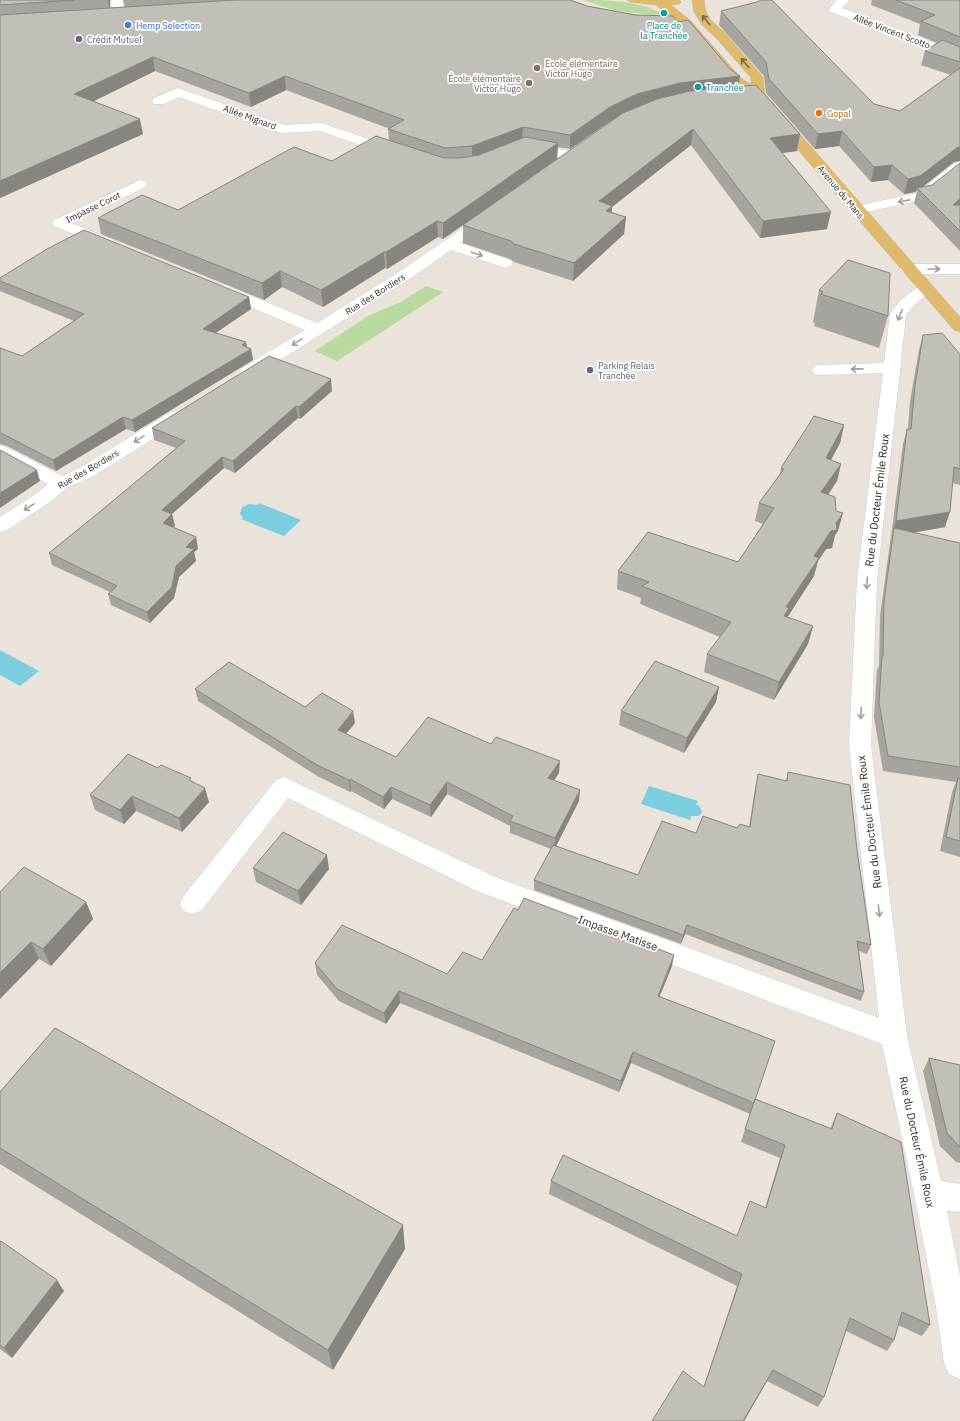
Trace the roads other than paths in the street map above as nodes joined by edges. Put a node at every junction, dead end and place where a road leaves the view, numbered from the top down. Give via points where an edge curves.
1 (634, 0) edge
2 (692, 0) edge
3 (698, 0) edge
4 (843, 0) edge
5 (660, 2) junction
6 (118, 8) edge
7 (133, 11) edge
8 (105, 13) edge
9 (960, 56) edge
10 (758, 95) junction
11 (739, 96) edge
12 (158, 101) dead end
13 (586, 147) edge
14 (516, 149) edge
15 (574, 156) junction
16 (410, 157) edge
17 (561, 165) edge
18 (960, 166) edge
19 (140, 184) dead end
20 (856, 210) junction
21 (496, 212) edge
22 (450, 245) junction
23 (118, 247) edge
24 (505, 263) edge
25 (908, 269) junction
26 (960, 269) edge
27 (207, 284) edge
28 (926, 288) junction
29 (960, 327) edge
30 (318, 329) junction
31 (892, 368) junction
32 (821, 370) dead end
33 (232, 382) edge
34 (192, 407) edge
35 (0, 451) edge
36 (61, 483) junction
37 (0, 526) edge
38 (192, 904) dead end
39 (894, 1036) junction
40 (929, 1194) junction
41 (960, 1198) edge
42 (960, 1363) edge

1 - 5 main road
2 - 5 main road
10 -> 3 main road via 757,77 706,22 700,12
4 - 9 street, Allée Vincent Scotto via 835,9
5 - 10 main road, Avenue du Mans via 687,24 734,80
6 - 7 main road
6 - 8 main road
10 - 11 street
10 - 20 main road, Avenue du Mans
12 - 16 street, Allée Mignard via 178,92 283,129 321,127
13 - 15 street
14 - 15 street via 532,148
15 - 17 street
18 -> 20 street via 922,196
19 - 23 street, Impasse Corot via 59,223
20 - 25 main road, Avenue du Mans
21 - 22 street, Rue des Bordiers
22 -> 24 street
22 - 30 street, Rue des Bordiers
25 -> 26 street
25 - 28 main road, Avenue du Mans
27 - 30 street
28 - 29 main road, Avenue du Mans
28 -> 31 street, Rue du Docteur Émile Roux via 898,314
30 -> 33 street, Rue des Bordiers
31 -> 32 street
31 -> 39 street, Rue du Docteur Émile Roux via 867,580 860,745
34 -> 36 street, Rue des Bordiers via 85,473
35 - 36 street
36 -> 37 street, Rue des Bordiers
38 - 39 street, Impasse Matisse via 284,786 486,884
39 - 40 street, Rue du Docteur Émile Roux
40 - 41 street
40 - 42 street, Rue du Docteur Émile Roux

